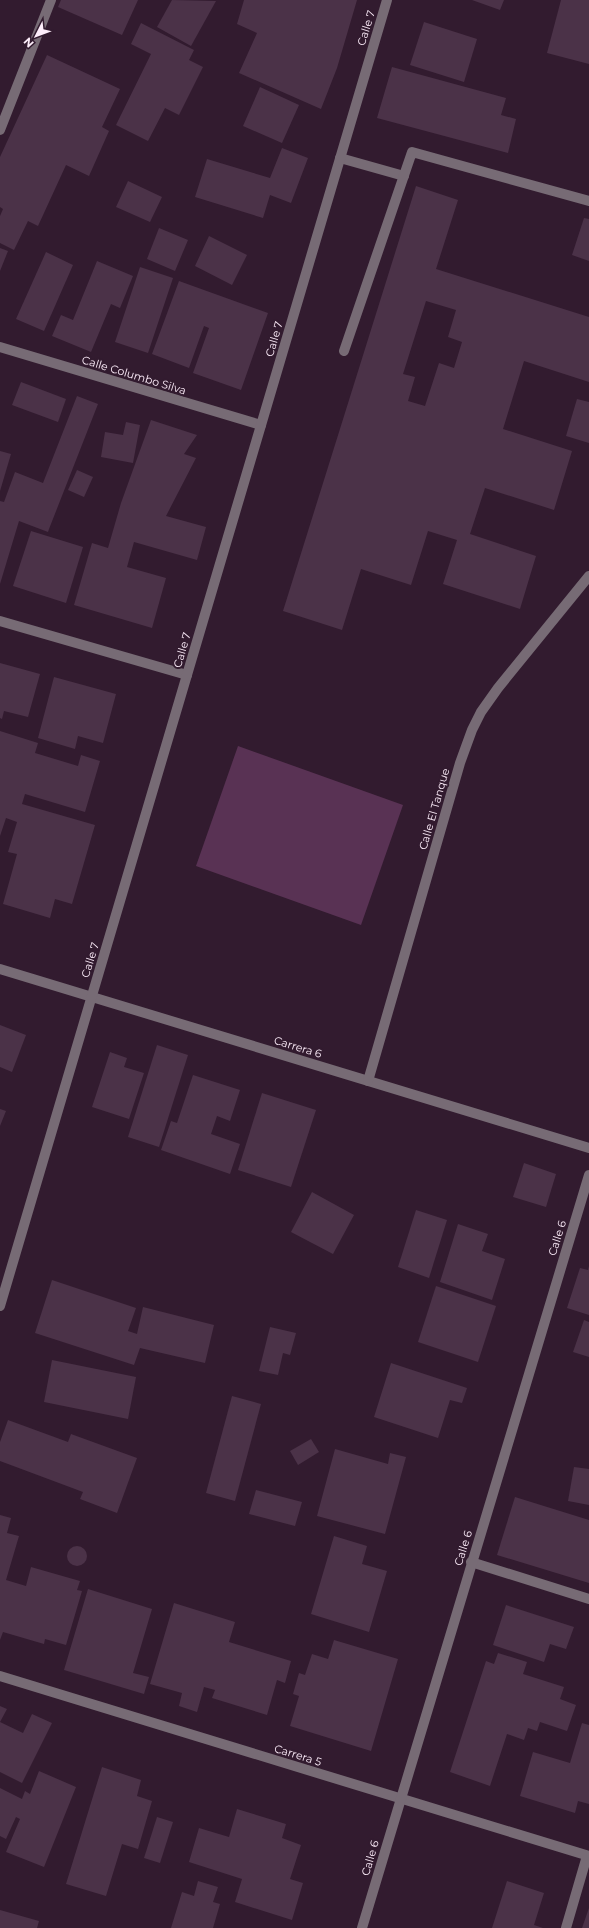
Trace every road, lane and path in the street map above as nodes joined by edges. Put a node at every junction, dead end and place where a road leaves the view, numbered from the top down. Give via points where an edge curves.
1 (52, 0) edge
2 (387, 0) edge
3 (0, 130) edge
4 (340, 158) junction
5 (404, 176) junction
6 (589, 201) edge
7 (0, 347) edge
8 (344, 351) dead end
9 (261, 425) junction
10 (589, 576) edge
11 (0, 621) edge
12 (187, 675) junction
13 (0, 969) edge
14 (92, 997) junction
15 (368, 1081) junction
16 (589, 1148) edge
17 (589, 1175) edge
18 (0, 1305) edge
19 (471, 1562) junction
20 (589, 1599) edge
21 (0, 1676) edge
22 (400, 1799) junction
23 (588, 1856) edge
24 (362, 1928) edge
25 (566, 1928) edge

1 - 3 street
2 - 4 street, Calle 7
4 - 5 street
4 - 9 street, Calle 7
5 - 6 street via 412,152
5 - 8 street
7 - 9 street, Calle Columbo Silva
9 - 12 street, Calle 7
10 - 15 street, Calle El Tanque via 498,688 472,730 460,763
11 - 12 street
12 - 14 street, Calle 7
13 - 14 street, Carrera 6
14 - 15 street, Carrera 6
14 - 18 street, Calle 7
15 - 16 street, Carrera 6
17 - 19 street, Calle 6
19 - 20 street
19 - 22 street, Calle 6
21 - 22 street, Carrera 5
22 - 23 street, Carrera 5
22 - 24 street, Calle 6
23 - 25 street

